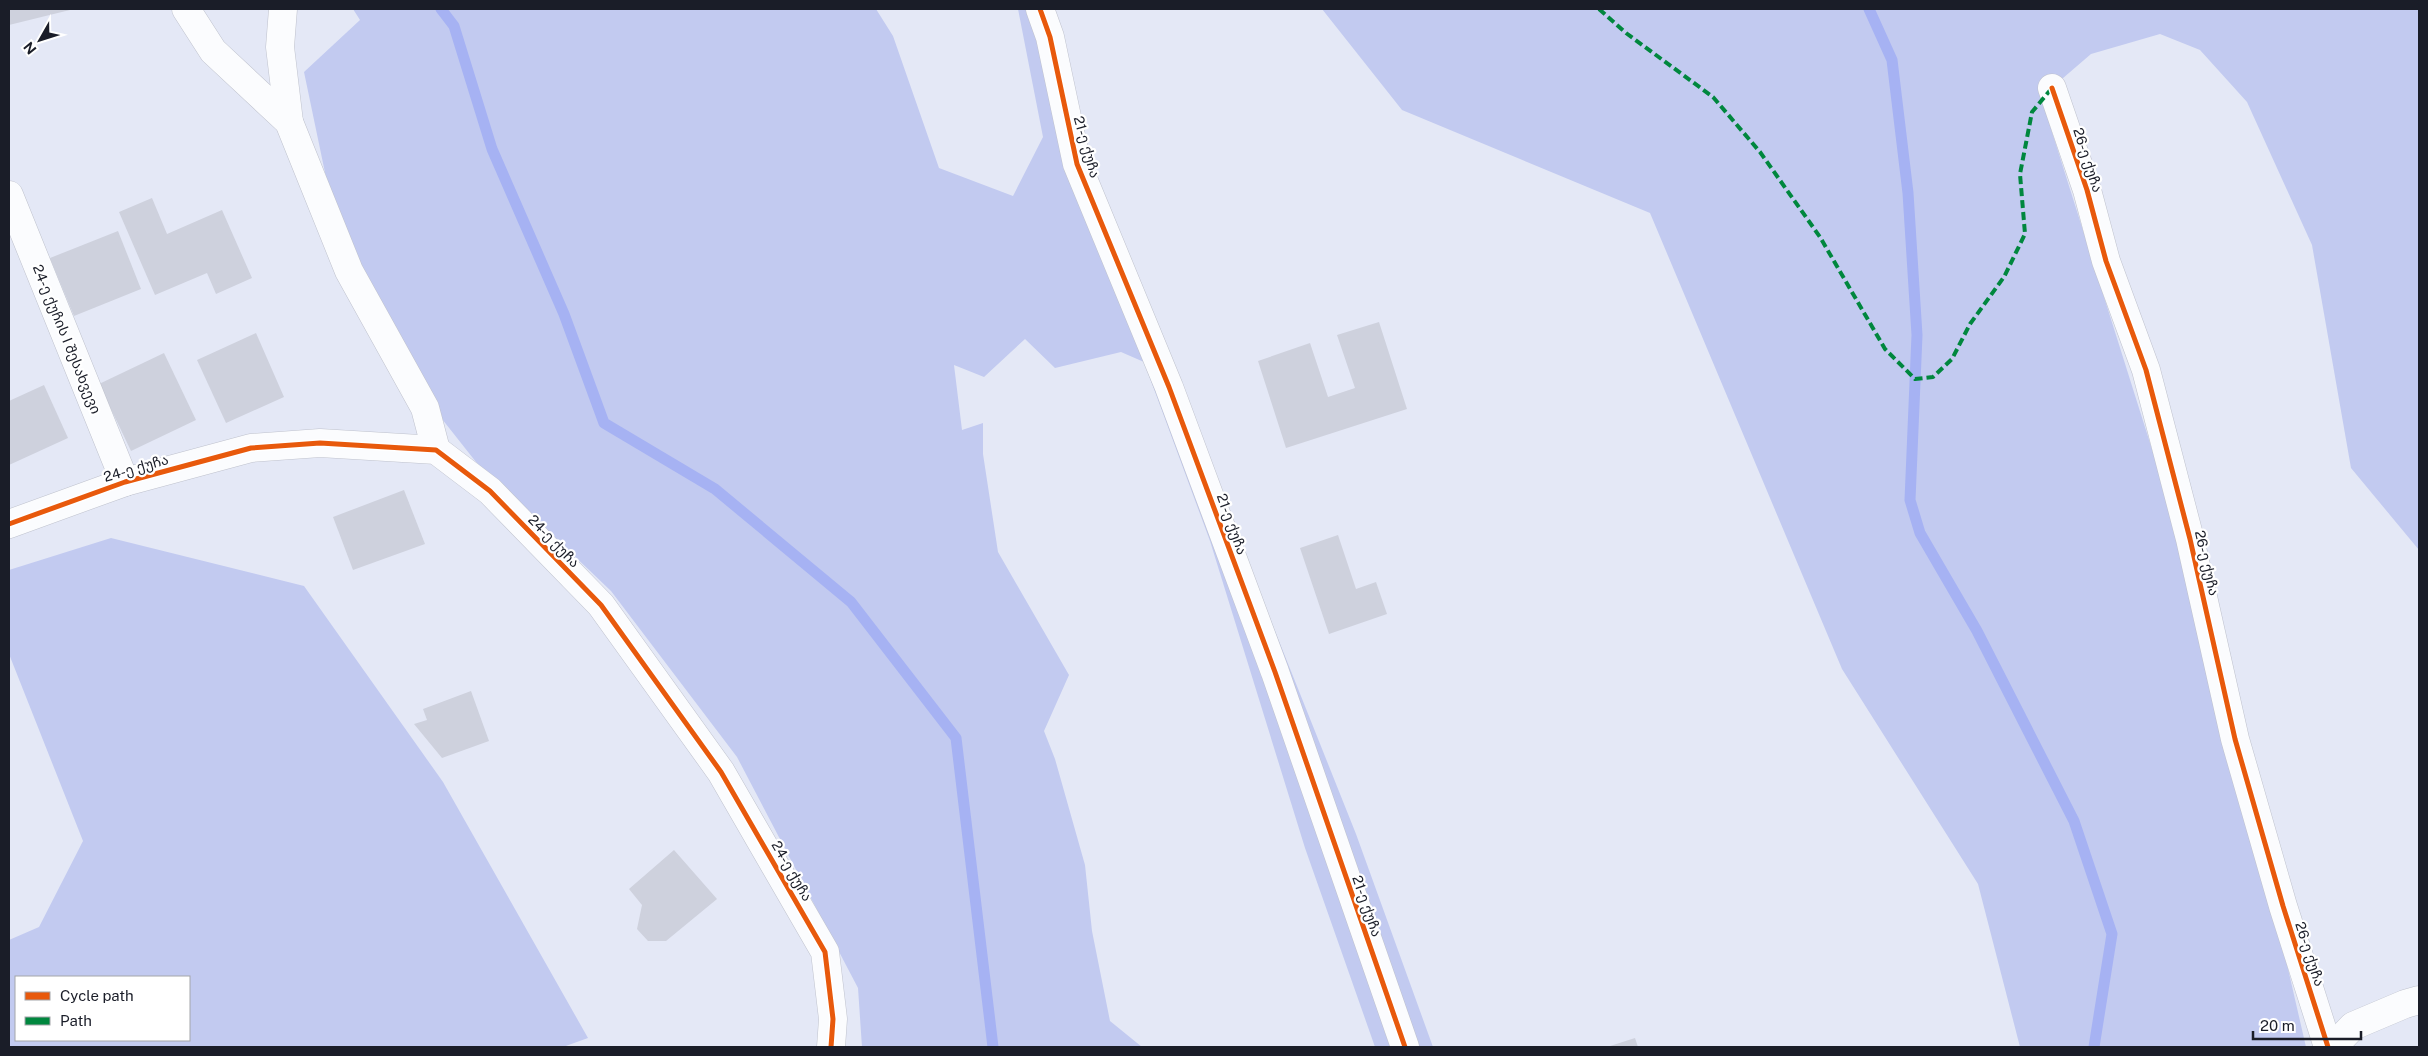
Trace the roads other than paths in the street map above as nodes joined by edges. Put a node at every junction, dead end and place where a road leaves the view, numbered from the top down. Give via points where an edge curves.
1 (186, 9) edge
2 (283, 9) edge
3 (1040, 9) edge
4 (2052, 88) dead end
5 (289, 122) junction
6 (9, 196) edge
7 (436, 450) junction
8 (125, 482) junction
9 (9, 524) edge
10 (2419, 1000) edge
11 (830, 1047) edge
12 (1405, 1047) edge
13 (2328, 1047) edge
14 (2333, 1047) edge

1 - 5 street via 213,50
2 - 5 street via 280,47
3 - 12 street, 21-ე ქუჩა via 1050,37 1077,164 1173,396 1275,672
4 - 13 street, 26-ე ქუჩა via 2087,190 2106,261 2146,370 2190,539 2235,739
5 - 7 street via 349,271 425,408
6 - 8 street, 24-ე ქუჩის I შესახვევი
7 - 8 street, 24-ე ქუჩა via 320,443 251,448
7 - 11 street, 24-ე ქუჩა via 490,491 601,605 721,772 825,952 833,1019
8 - 9 street, 24-ე ქუჩა
10 - 14 street via 2353,1026

